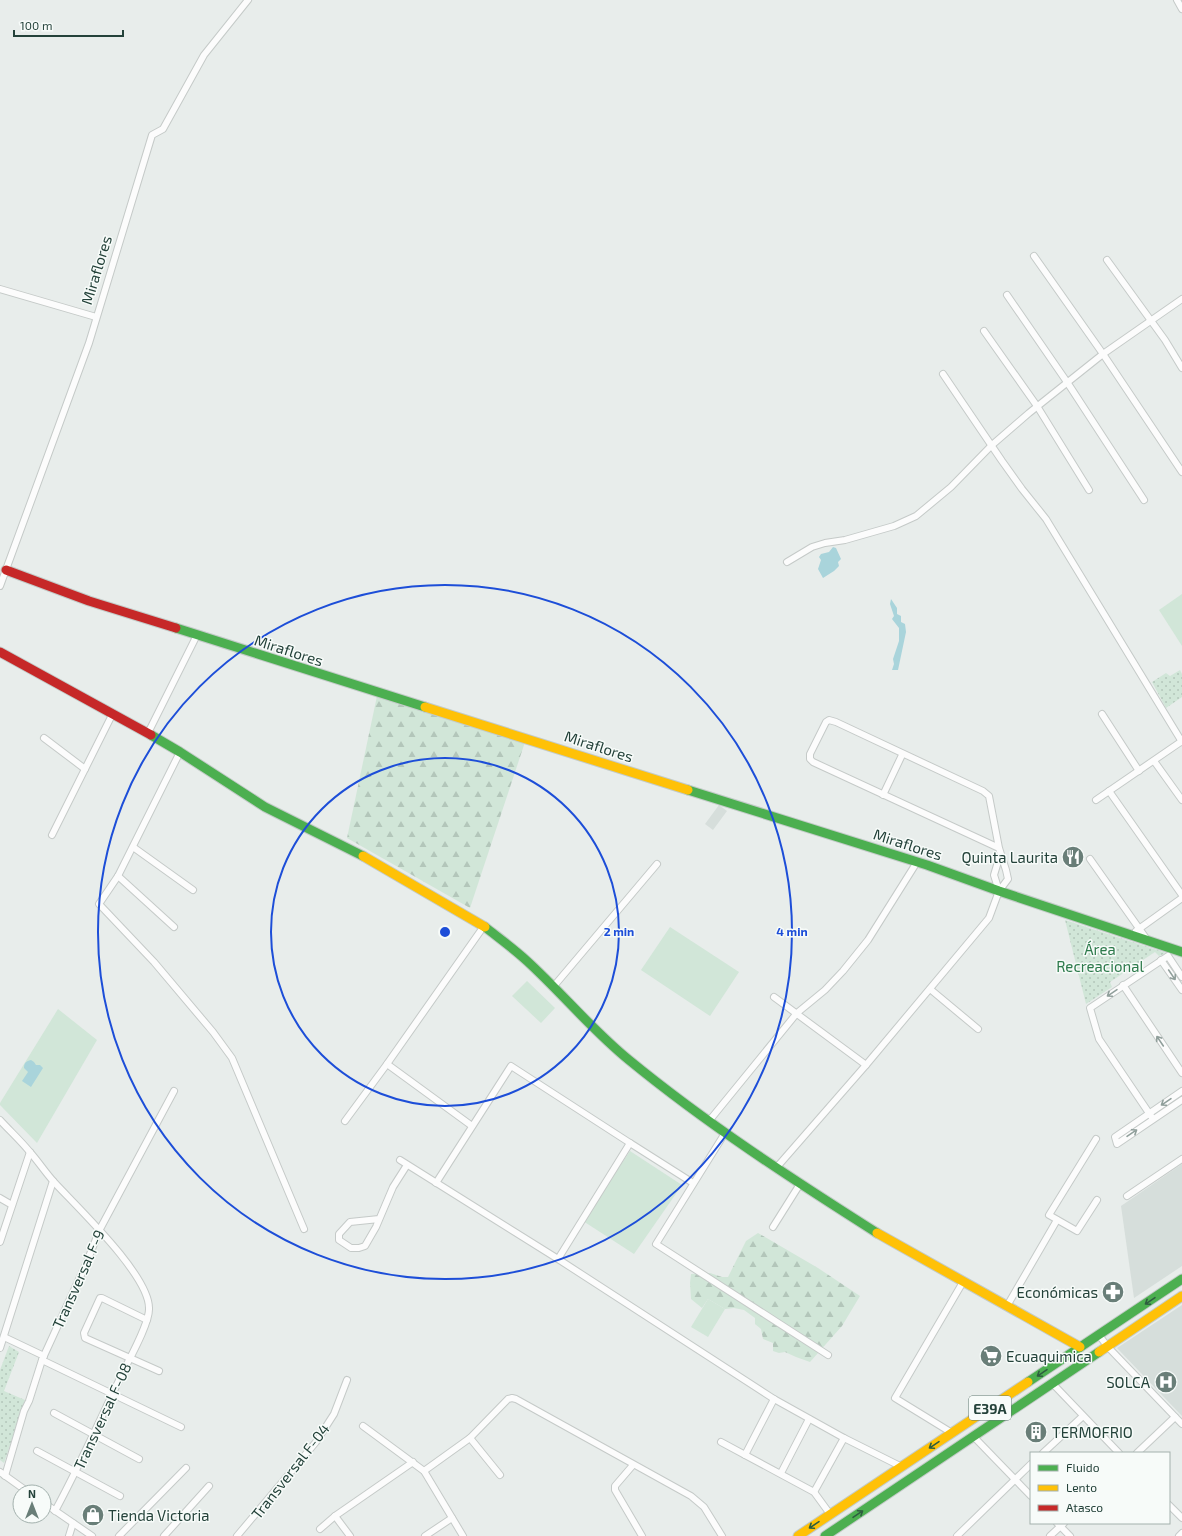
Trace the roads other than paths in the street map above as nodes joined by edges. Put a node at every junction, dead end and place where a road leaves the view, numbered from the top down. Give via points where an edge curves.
1 (248, 0) edge
2 (1177, 0) edge
3 (1182, 9) edge
4 (1034, 256) dead end
5 (1107, 260) dead end
6 (0, 289) edge
7 (1007, 295) dead end
8 (1182, 299) edge
9 (96, 317) junction
10 (1150, 321) junction
11 (984, 331) dead end
12 (1103, 354) junction
13 (1182, 368) edge
14 (944, 374) dead end
15 (1067, 382) junction
16 (1037, 406) junction
17 (992, 445) junction
18 (1182, 472) edge
19 (1089, 490) dead end
20 (1144, 500) dead end
21 (787, 562) dead end
22 (6, 570) junction
23 (0, 586) edge
24 (197, 635) junction
25 (0, 652) edge
26 (113, 713) junction
27 (1102, 714) dead end
28 (148, 733) junction
29 (44, 738) dead end
30 (1182, 742) edge
31 (180, 752) junction
32 (902, 755) junction
33 (1154, 761) junction
34 (85, 769) junction
35 (1139, 771) junction
36 (1109, 791) junction
37 (883, 795) junction
38 (1096, 800) dead end
39 (1182, 800) edge
40 (52, 835) dead end
41 (132, 847) junction
42 (1000, 852) junction
43 (1090, 859) dead end
44 (917, 862) junction
45 (657, 864) dead end
46 (118, 876) junction
47 (193, 890) dead end
48 (999, 891) junction
49 (1182, 896) edge
50 (484, 926) junction
51 (174, 927) dead end
52 (1139, 929) junction
53 (1130, 935) junction
54 (1148, 941) junction
55 (1182, 952) edge
56 (1161, 960) junction
57 (1182, 977) edge
58 (1123, 985) junction
59 (554, 986) junction
60 (930, 989) junction
61 (1182, 990) edge
62 (774, 997) dead end
63 (797, 1013) junction
64 (978, 1029) dead end
65 (387, 1064) junction
66 (866, 1065) junction
67 (1182, 1073) edge
68 (174, 1091) dead end
69 (1182, 1091) edge
70 (1182, 1100) edge
71 (1151, 1116) junction
72 (0, 1120) edge
73 (345, 1121) dead end
74 (709, 1121) junction
75 (472, 1126) junction
76 (725, 1133) junction
77 (1096, 1139) dead end
78 (630, 1143) junction
79 (30, 1152) junction
80 (1182, 1158) edge
81 (400, 1160) dead end
82 (407, 1165) junction
83 (777, 1167) junction
84 (53, 1181) junction
85 (436, 1183) junction
86 (693, 1183) junction
87 (800, 1184) junction
88 (1127, 1196) dead end
89 (0, 1198) edge
90 (1097, 1200) dead end
91 (12, 1205) junction
92 (379, 1220) junction
93 (1057, 1220) junction
94 (773, 1227) dead end
95 (100, 1229) junction
96 (304, 1229) dead end
97 (0, 1242) edge
98 (558, 1260) junction
99 (1182, 1279) edge
100 (963, 1282) junction
101 (1182, 1296) edge
102 (1006, 1306) junction
103 (147, 1320) junction
104 (1099, 1334) junction
105 (4, 1336) junction
106 (1107, 1346) junction
107 (1080, 1347) junction
108 (0, 1348) edge
109 (828, 1355) dead end
110 (130, 1357) junction
111 (43, 1358) junction
112 (159, 1371) dead end
113 (347, 1380) dead end
114 (1052, 1383) junction
115 (112, 1395) junction
116 (774, 1399) junction
117 (54, 1413) dead end
118 (1083, 1416) junction
119 (1175, 1416) junction
120 (809, 1419) junction
121 (1182, 1424) edge
122 (363, 1426) dead end
123 (181, 1427) dead end
124 (952, 1433) junction
125 (93, 1435) junction
126 (973, 1436) junction
127 (470, 1438) junction
128 (844, 1438) junction
129 (721, 1442) dead end
130 (37, 1451) dead end
131 (1044, 1452) edge
132 (1118, 1452) edge
133 (1139, 1452) edge
134 (745, 1455) junction
135 (138, 1459) dead end
136 (413, 1462) junction
137 (633, 1465) junction
138 (1030, 1465) edge
139 (902, 1467) junction
140 (186, 1468) dead end
141 (76, 1471) junction
142 (424, 1471) junction
143 (781, 1473) junction
144 (2, 1474) edge
145 (500, 1474) dead end
146 (1015, 1479) junction
147 (16, 1484) edge
148 (209, 1486) dead end
149 (814, 1492) junction
150 (1030, 1495) edge
151 (120, 1496) dead end
152 (1170, 1506) edge
153 (52, 1509) edge
154 (55, 1511) junction
155 (830, 1514) junction
156 (335, 1516) junction
157 (452, 1518) junction
158 (1182, 1518) edge
159 (73, 1523) junction
160 (1061, 1524) edge
161 (320, 1529) dead end
162 (1182, 1533) edge
163 (69, 1536) edge
164 (92, 1536) edge
165 (119, 1536) edge
166 (164, 1536) edge
167 (237, 1536) edge
168 (350, 1536) edge
169 (425, 1536) edge
170 (463, 1536) edge
171 (642, 1536) edge
172 (722, 1536) edge
173 (798, 1536) edge
174 (826, 1536) edge
175 (957, 1536) edge
176 (1050, 1536) edge
177 (1070, 1536) edge
178 (1179, 1536) edge

1 - 9 street, Miraflores via 204,55 163,129 152,135
2 - 3 street
4 - 12 street
5 - 10 street
6 - 9 street
7 - 15 street
8 - 10 street
9 - 22 street, Miraflores
10 - 12 street
10 - 13 street
11 - 16 street
12 - 15 street
12 - 18 street
14 - 17 street
15 - 16 street
15 - 20 street
16 - 17 street
16 - 19 street
17 - 21 street via 951,487 916,516 894,526 845,540 825,542
17 - 30 street via 1046,519
22 - 23 street, Miraflores
22 - 24 street, Miraflores via 89,601
24 - 28 street
24 - 44 street, Miraflores
25 - 26 street
26 - 28 street
26 - 34 street
27 - 35 street
28 - 31 street
29 - 34 street
30 - 33 street
31 - 41 street
31 - 50 street via 265,807 349,848
32 - 37 street
32 - 37 street via 830,720 826,722 813,747 810,754 813,762
32 - 42 street via 989,796
33 - 35 street
33 - 39 street
34 - 40 street
35 - 36 street
36 - 38 street
36 - 49 street
37 - 42 street
41 - 46 street
41 - 47 street
42 - 48 street via 994,876
42 - 48 street via 1008,880
43 - 52 street
44 - 48 street, Miraflores
44 - 63 street via 868,940 825,990
45 - 59 street
46 - 51 street
46 - 96 street via 99,904 154,962 232,1058
48 - 53 street, Miraflores
48 - 60 street via 989,918
49 - 52 street
50 - 59 street
50 - 65 street
52 - 53 street
52 - 54 street
53 - 54 street, Miraflores
54 - 55 street, Miraflores
56 - 57 street via 1168,956
56 - 58 street
56 -> 61 street
67 -> 58 street
58 -> 71 street via 1090,1008 1099,1039
59 - 74 street via 592,1027 628,1060
60 - 64 street
60 - 66 street
62 - 63 street
63 - 66 street
63 - 74 street
65 - 73 street
65 - 75 street
66 - 83 street
68 - 95 street, Transversal F-9
69 -> 71 street
70 - 71 street
71 -> 71 street via 1115,1136 1117,1144
72 - 79 street
74 - 76 street
75 - 78 street via 511,1066
75 - 85 street
76 - 83 street
76 - 86 street
77 - 93 street via 1050,1215
78 - 86 street
78 - 98 street
79 - 84 street
79 - 91 street
80 - 88 street
81 - 82 street
82 - 85 street
82 - 92 street via 393,1187
83 - 87 street
84 - 95 street
84 - 105 street
85 - 98 street
86 - 109 street via 656,1244
87 - 94 street
87 - 100 street via 891,1242
89 - 91 street
90 - 93 street via 1078,1231
91 - 97 street
92 - 92 street via 365,1246 351,1248 339,1240 339,1234 350,1222
93 - 102 street
95 - 103 street via 133,1272 145,1293 149,1308
95 - 111 street, Transversal F-9
98 - 116 street
99 -> 104 street, E39A
100 - 102 street
100 - 124 street via 895,1398
101 - 106 street, E39A
102 - 107 street
103 - 110 street, Transversal F-08
103 - 110 street via 100,1298 84,1338
104 - 106 street
104 - 107 street, E39A
105 - 108 street
105 - 111 street
106 - 114 street, E39A
106 - 119 street
107 -> 124 street, E39A
110 - 112 street
110 - 115 street, Transversal F-08
111 - 115 street
111 - 144 street, Transversal F-9
113 - 167 street, Transversal F-04 via 334,1414 316,1442
114 - 118 street
114 - 126 street, E39A
115 - 123 street
115 - 125 street, Transversal F-08
116 - 120 street
116 - 134 street
117 - 125 street
118 - 131 street
118 - 132 street
119 - 121 street
119 - 133 street
120 - 128 street
120 - 143 street
122 - 136 street
124 -> 139 street, E39A
125 - 135 street
125 - 141 street, Transversal F-08
126 - 146 street
174 -> 126 street, E39A
127 - 137 street via 512,1398
127 - 142 street
127 - 145 street
128 - 139 street
128 - 149 street
129 - 134 street
130 - 141 street
134 - 143 street
136 - 142 street
136 - 156 street
137 - 171 street via 615,1490
137 - 172 street via 697,1501
138 - 146 street
139 - 155 street, E39A
140 - 165 street
141 - 151 street
141 - 154 street, Transversal F-08
142 - 157 street
143 - 149 street
144 - 147 street
146 - 150 street
146 - 175 street
148 - 166 street
149 - 155 street
152 - 158 street
153 - 154 street
154 - 159 street
155 -> 173 street, E39A
156 - 161 street
156 - 168 street
157 - 169 street
157 - 170 street
159 - 163 street
159 - 164 street
160 - 176 street
160 - 177 street
162 - 178 street

